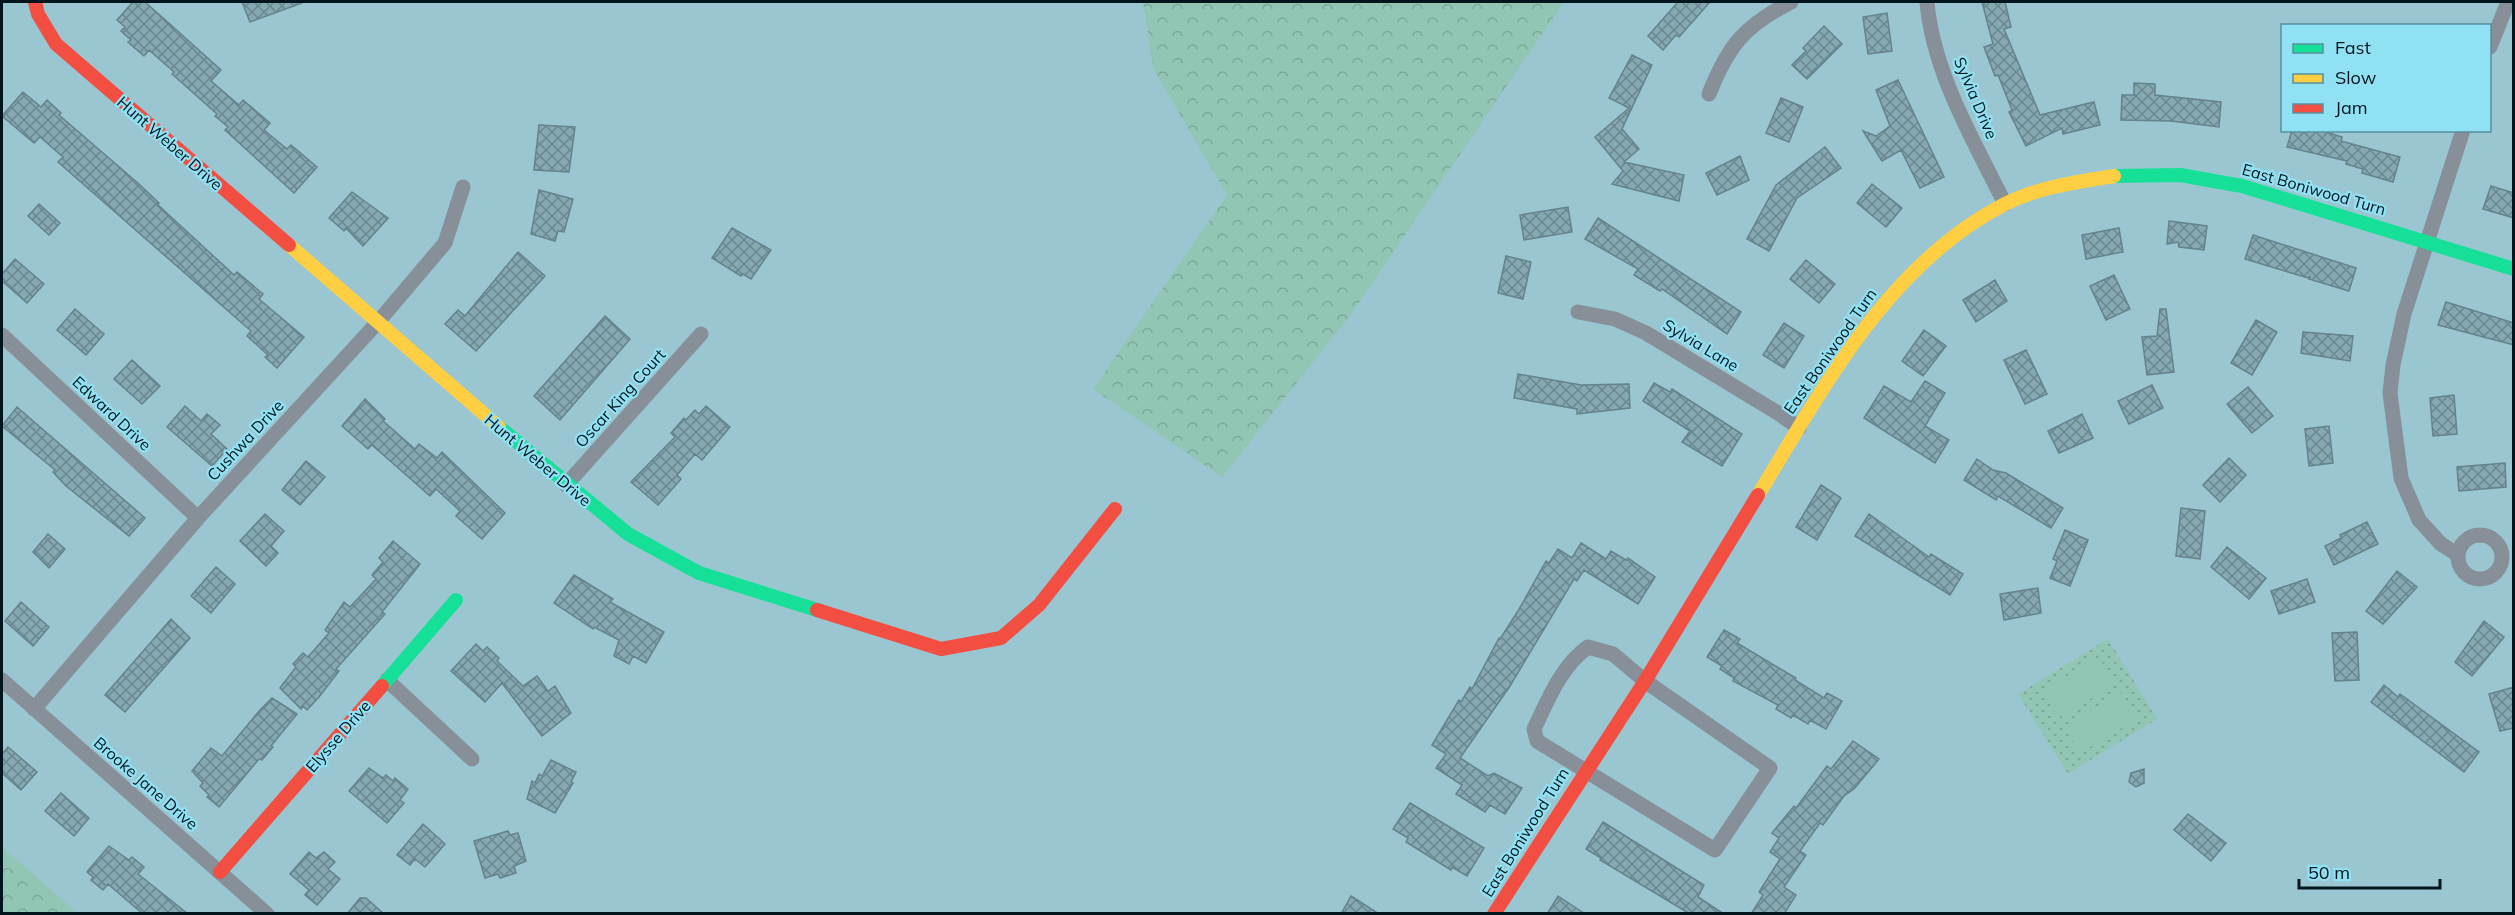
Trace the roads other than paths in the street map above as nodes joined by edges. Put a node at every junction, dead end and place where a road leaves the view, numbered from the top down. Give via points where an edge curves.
1 (35, 2) edge
2 (1791, 2) edge
3 (1927, 2) edge
4 (2508, 2) edge
5 (2491, 44) edge
6 (1709, 94) dead end
7 (2462, 132) edge
8 (464, 187) dead end
9 (2005, 204) junction
10 (2429, 241) junction
11 (2514, 269) edge
12 (1578, 312) dead end
13 (378, 322) junction
14 (701, 334) dead end
15 (2, 335) edge
16 (1799, 428) junction
17 (566, 485) junction
18 (1115, 509) dead end
19 (198, 518) junction
20 (2458, 555) dead end
21 (456, 600) dead end
22 (2, 680) edge
23 (387, 680) junction
24 (1645, 681) junction
25 (34, 709) junction
26 (472, 759) dead end
27 (1586, 769) junction
28 (220, 872) junction
29 (267, 914) edge
30 (1494, 914) edge

1 - 13 street, Hunt Weber Drive via 56,44
2 - 6 street via 1734,43
3 - 9 street, Sylvia Drive via 1935,44 1951,90
4 - 5 street
7 - 10 street
8 - 13 street, Cushwa Drive via 445,243
9 - 10 street, East Boniwood Turn via 2076,182 2136,174 2180,175 2242,186
9 - 16 street, East Boniwood Turn via 1929,255 1896,288 1869,321
10 - 11 street, East Boniwood Turn
10 - 20 street via 2404,314 2393,365 2390,393 2395,451 2401,478 2419,519 2441,544
12 - 16 street, Sylvia Lane via 1615,319 1646,333
13 - 17 street, Hunt Weber Drive
13 - 19 street, Cushwa Drive
14 - 17 street, Oscar King Court
15 - 19 street, Edward Drive
16 - 24 street, East Boniwood Turn
17 - 18 street, Hunt Weber Drive via 628,534 699,573 941,649 1001,638 1040,604
19 - 25 street, Cushwa Drive
21 - 23 street, Elysse Drive
22 - 25 street, Brooke Jane Drive
23 - 26 street
23 - 28 street, Elysse Drive
24 - 27 street, East Boniwood Turn
24 - 27 street via 1613,654 1588,647 1571,661 1534,729 1537,741
24 - 27 street, East Boniwood Turn via 1770,768 1715,850
25 - 28 street, Brooke Jane Drive
27 - 30 street, East Boniwood Turn
28 - 29 street, Brooke Jane Drive

